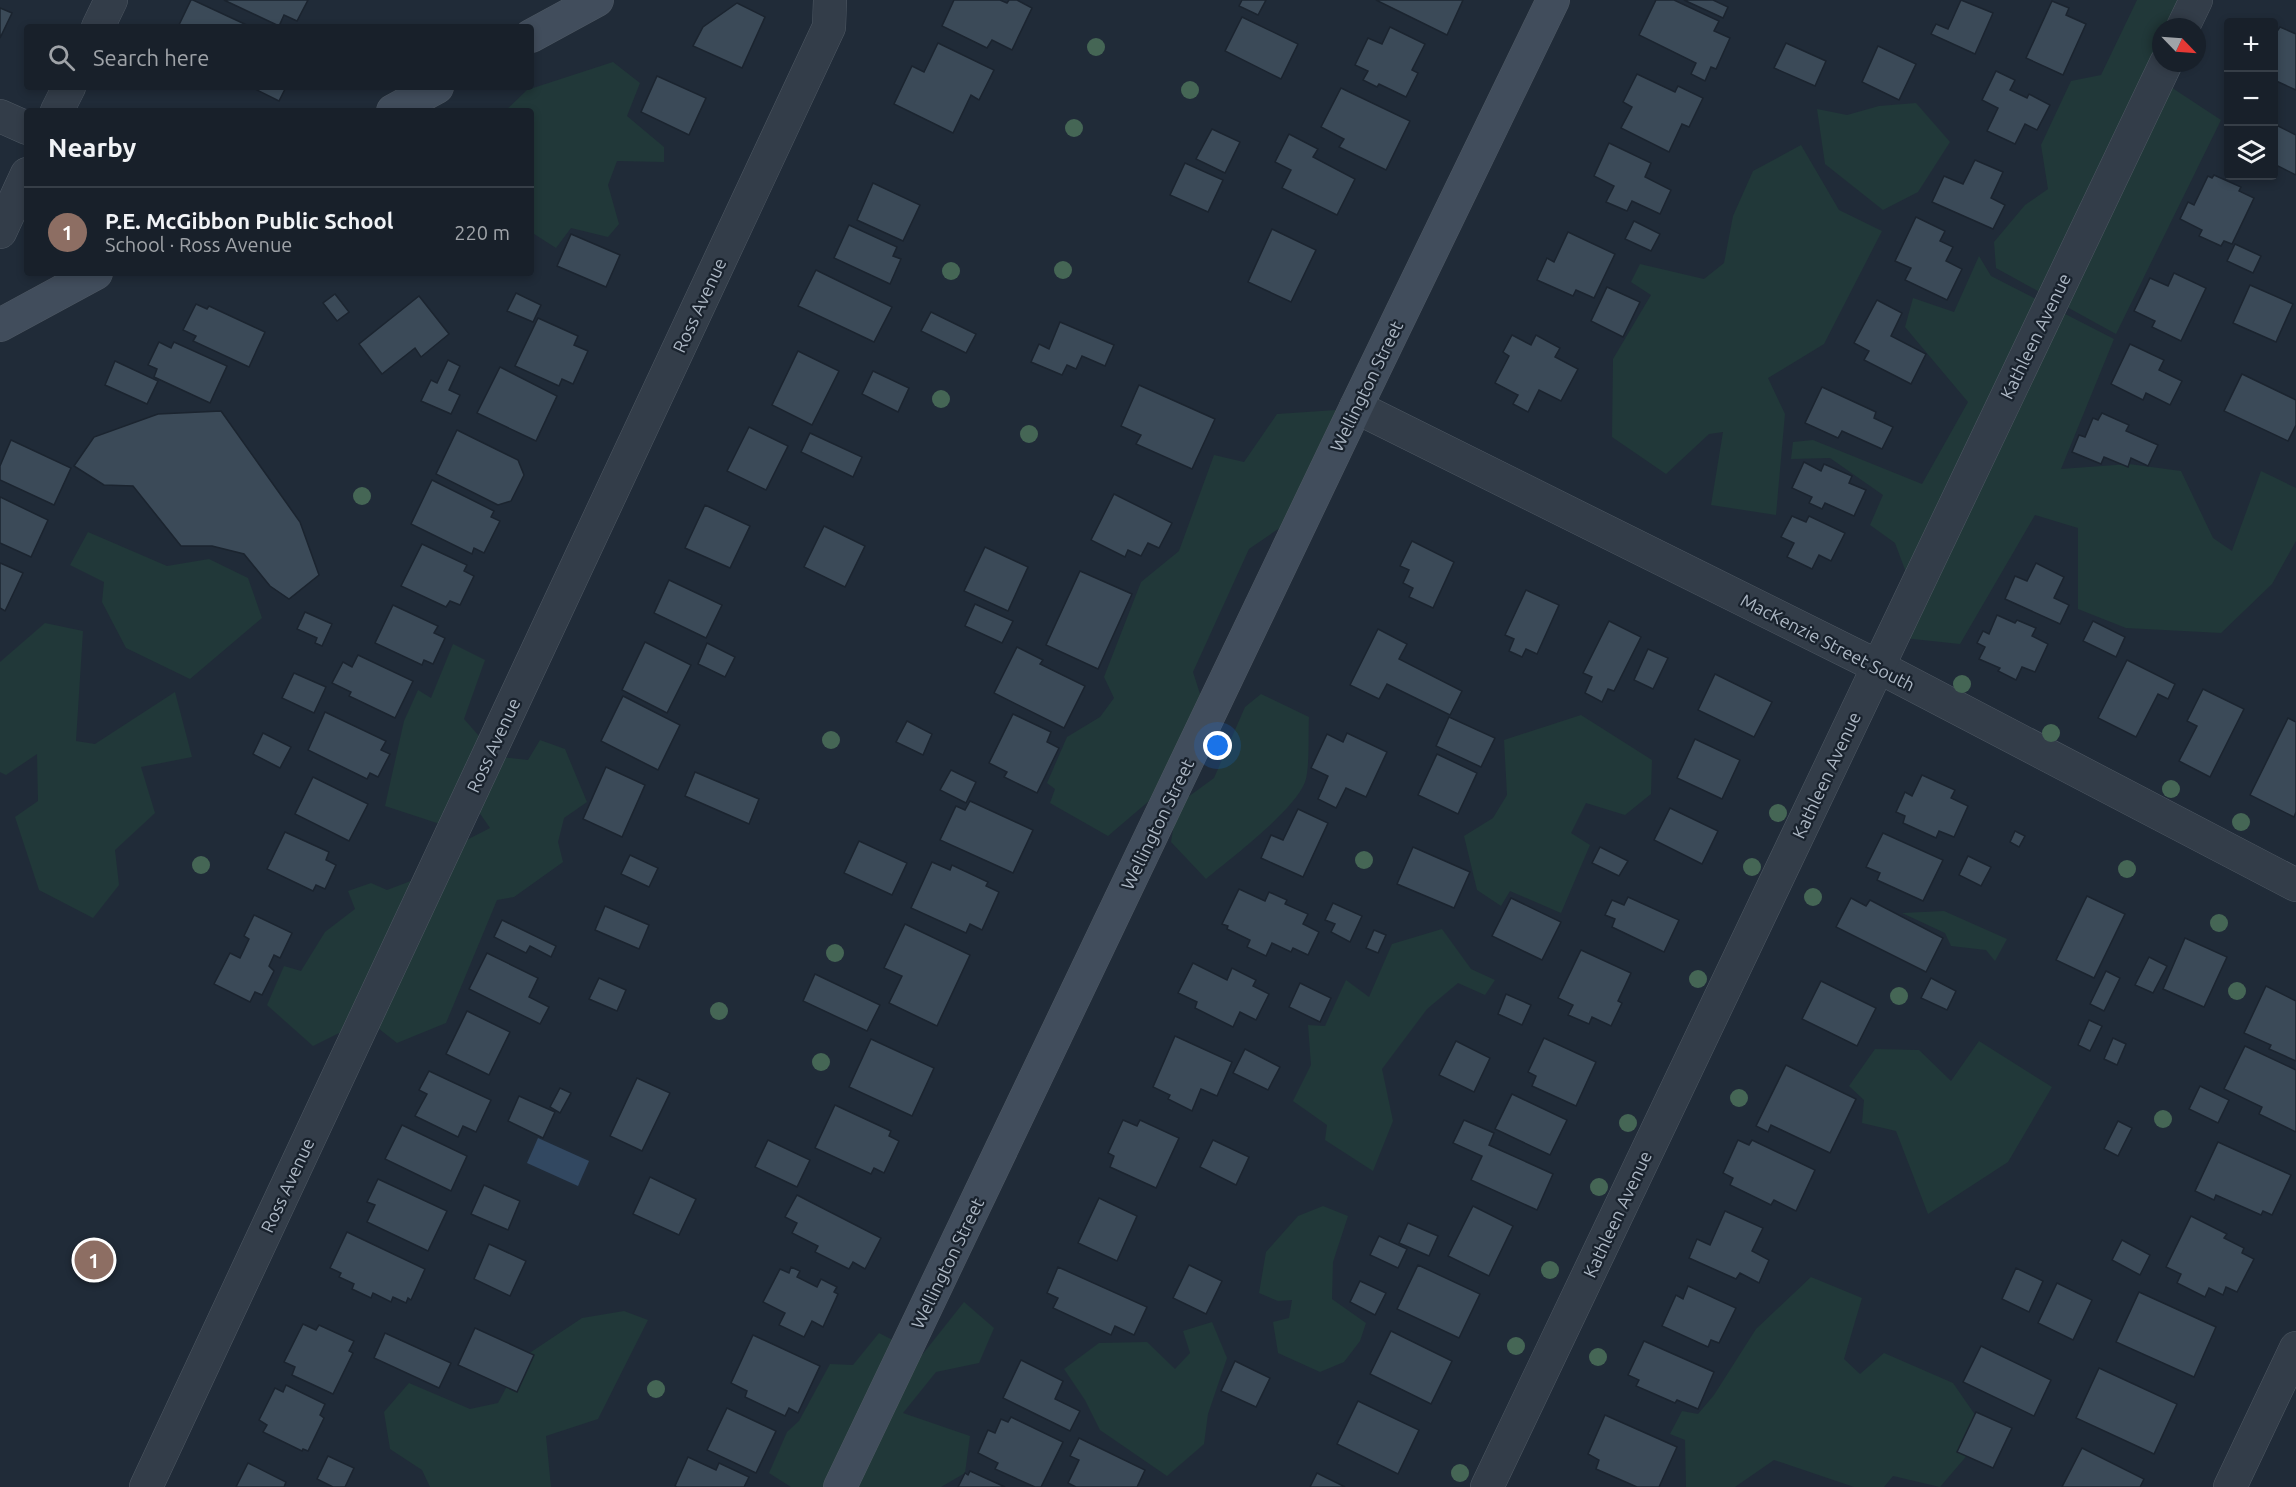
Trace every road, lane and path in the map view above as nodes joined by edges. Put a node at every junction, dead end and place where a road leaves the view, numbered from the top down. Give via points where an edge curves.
1 (111, 0) edge
2 (597, 0) edge
3 (830, 0) edge
4 (1554, 0) edge
5 (2196, 0) edge
6 (2187, 18) edge
7 (99, 24) edge
8 (534, 34) edge
9 (2162, 72) edge
10 (68, 90) edge
11 (432, 90) edge
12 (58, 108) edge
13 (398, 108) edge
14 (0, 116) edge
15 (24, 127) edge
16 (24, 180) edge
17 (0, 232) edge
18 (90, 276) edge
19 (0, 325) edge
20 (1356, 407) junction
21 (1877, 666) junction
22 (2296, 885) edge
23 (2296, 1348) edge
24 (146, 1487) edge
25 (840, 1487) edge
26 (1487, 1487) edge
27 (2230, 1487) edge

1 - 7 street
2 - 8 main road
3 - 24 street, Ross Avenue via 829,27
4 - 20 main road, Wellington Street
5 - 6 street
9 - 21 street, Kathleen Avenue
10 - 12 street
11 - 13 main road
14 - 15 street
16 - 17 street
18 - 19 main road
20 - 21 street, MacKenzie Street South
20 - 25 main road, Wellington Street
21 - 22 street, MacKenzie Street South
21 - 26 street, Kathleen Avenue
23 - 27 street

